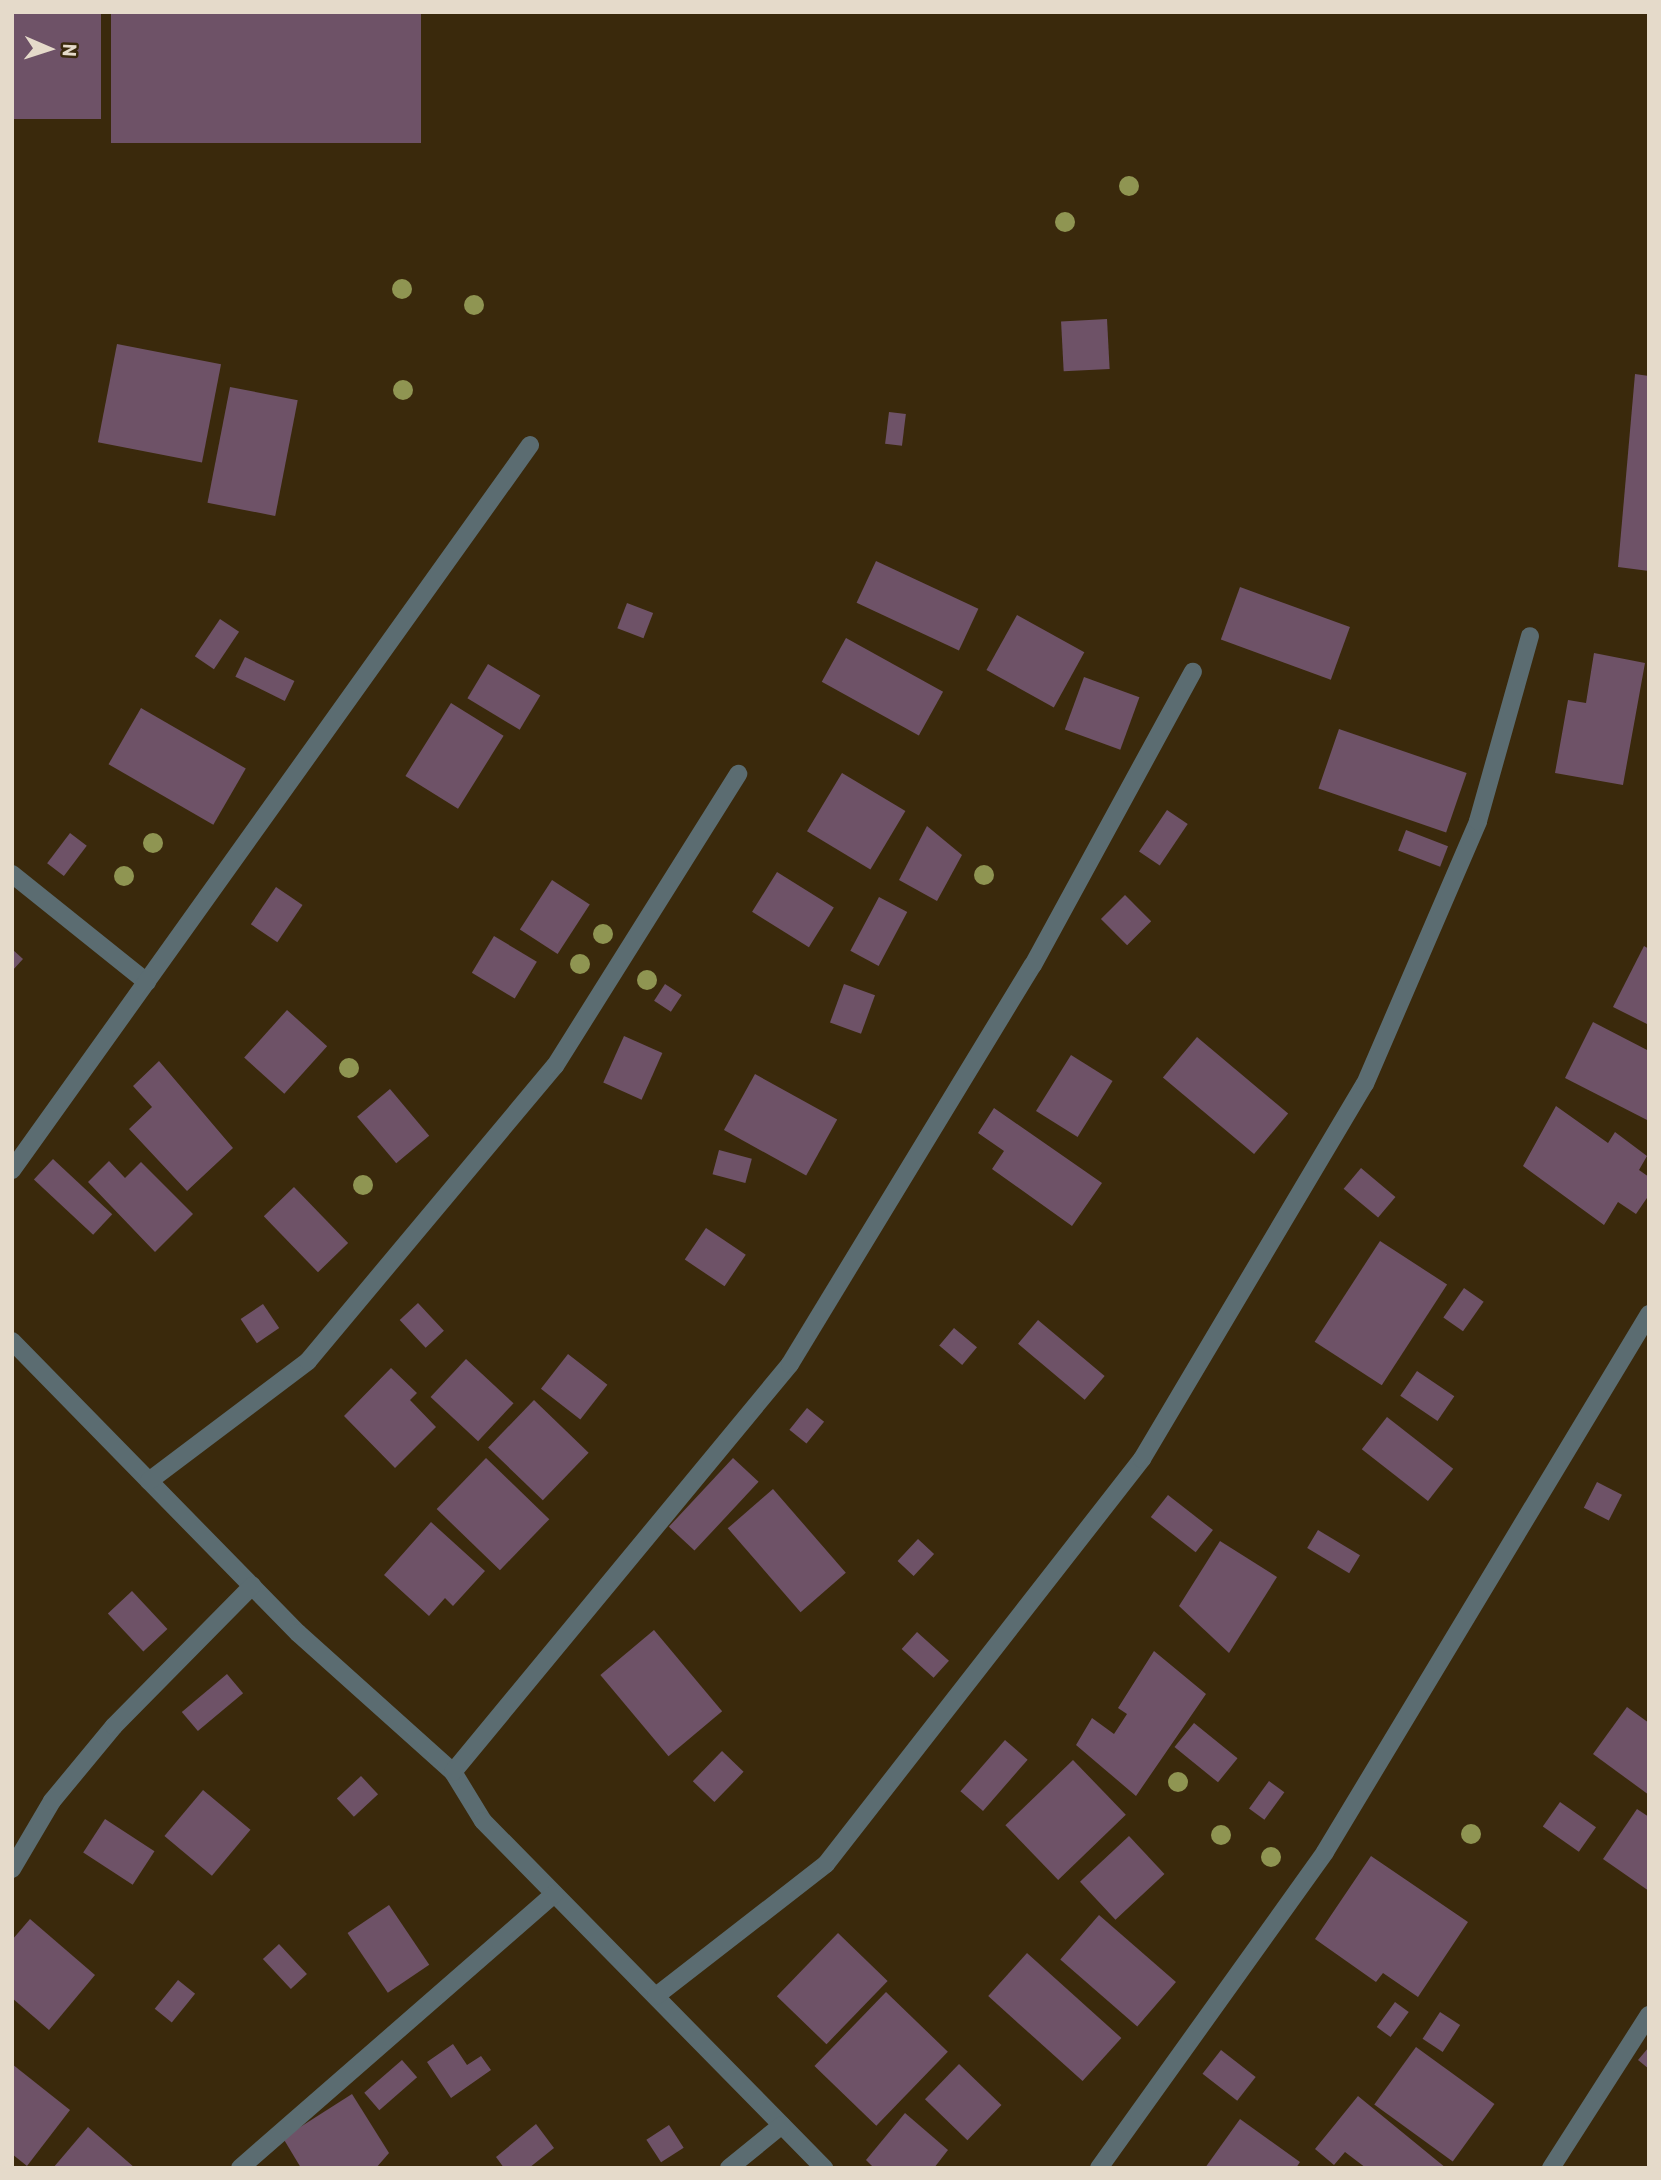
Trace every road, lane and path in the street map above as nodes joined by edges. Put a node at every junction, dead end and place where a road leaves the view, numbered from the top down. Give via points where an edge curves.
1 (530, 445) dead end
2 (1530, 636) dead end
3 (1193, 672) dead end
4 (738, 774) dead end
5 (12, 874) edge
6 (147, 982) junction
7 (12, 1170) edge
8 (1649, 1314) edge
9 (12, 1341) edge
10 (149, 1481) junction
11 (252, 1586) junction
12 (453, 1773) junction
13 (12, 1870) edge
14 (554, 1894) junction
15 (656, 1996) junction
16 (1649, 2015) edge
17 (782, 2125) junction
18 (240, 2168) edge
19 (729, 2168) edge
20 (824, 2168) edge
21 (1099, 2168) edge
22 (1550, 2168) edge

1 - 6 street
2 - 15 street via 1478,821 1376,1060 1142,1459 826,1864
3 - 12 street via 1033,965 790,1364
4 - 10 street via 537,1087 308,1361
5 - 6 street
6 - 7 street
8 - 21 street via 1325,1852
9 - 10 street
10 - 11 street
11 - 12 street
11 - 13 street via 114,1726 52,1801
12 - 14 street via 483,1821
14 - 15 street
14 - 18 street
15 - 17 street
16 - 22 street
17 - 19 street
17 - 20 street

